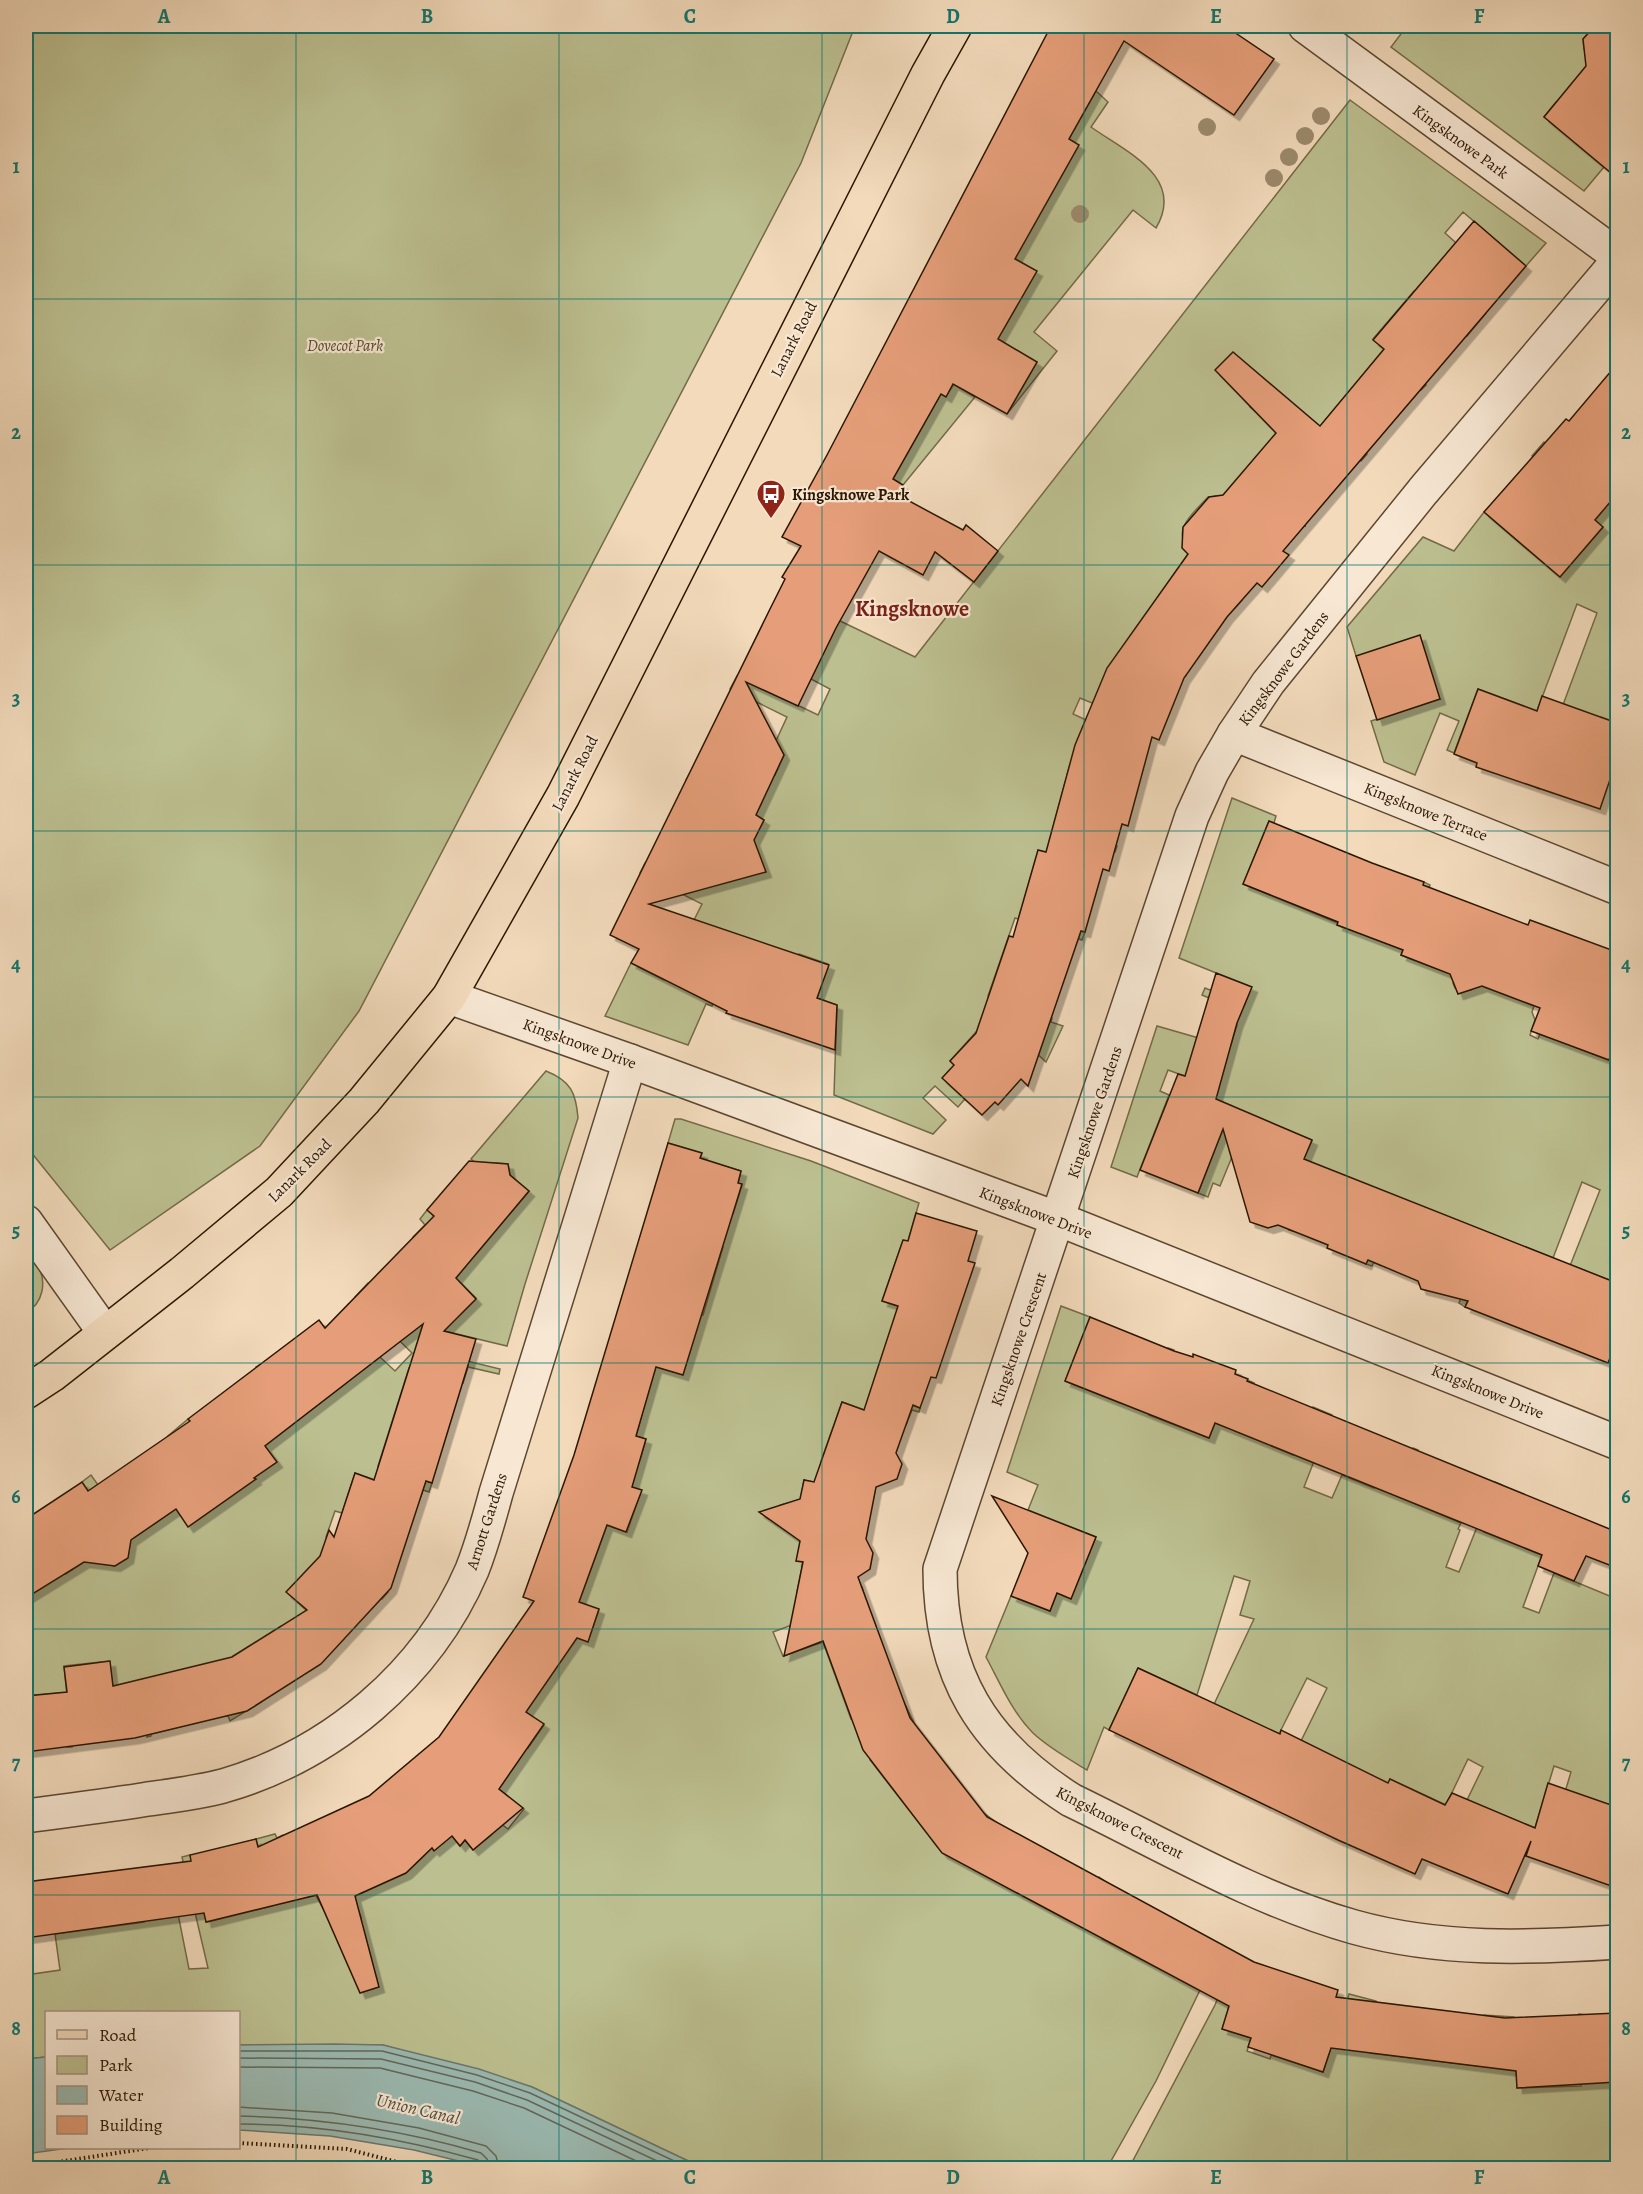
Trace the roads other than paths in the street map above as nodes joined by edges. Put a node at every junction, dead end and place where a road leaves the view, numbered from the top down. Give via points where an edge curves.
1 (955, 26) edge
2 (1305, 26) edge
3 (1617, 258) edge
4 (1234, 734) junction
5 (1617, 888) edge
6 (449, 997) junction
7 (630, 1061) junction
8 (1058, 1219) junction
9 (26, 1222) edge
10 (105, 1333) junction
11 (26, 1392) edge
12 (1617, 1443) edge
13 (26, 1816) edge
14 (1617, 1942) edge

1 - 6 main road, Lanark Road via 563,796
2 - 3 street, Kingsknowe Park
3 - 4 street, Kingsknowe Gardens via 1268,683
4 - 5 street, Kingsknowe Terrace
4 - 8 street, Kingsknowe Gardens via 1191,816
6 - 7 street, Kingsknowe Drive
6 - 10 main road, Lanark Road via 364,1101 279,1192
7 - 8 street, Kingsknowe Drive
7 - 13 street, Arnott Gardens via 484,1537 456,1602 421,1654 358,1717 321,1743 248,1778 193,1793
8 - 12 street, Kingsknowe Drive
8 - 14 street, Kingsknowe Crescent via 940,1569 942,1611 952,1658 965,1690 996,1738 1044,1782 1071,1800 1267,1896 1319,1916 1380,1933 1486,1947
9 - 10 street
10 - 11 main road, Lanark Road

